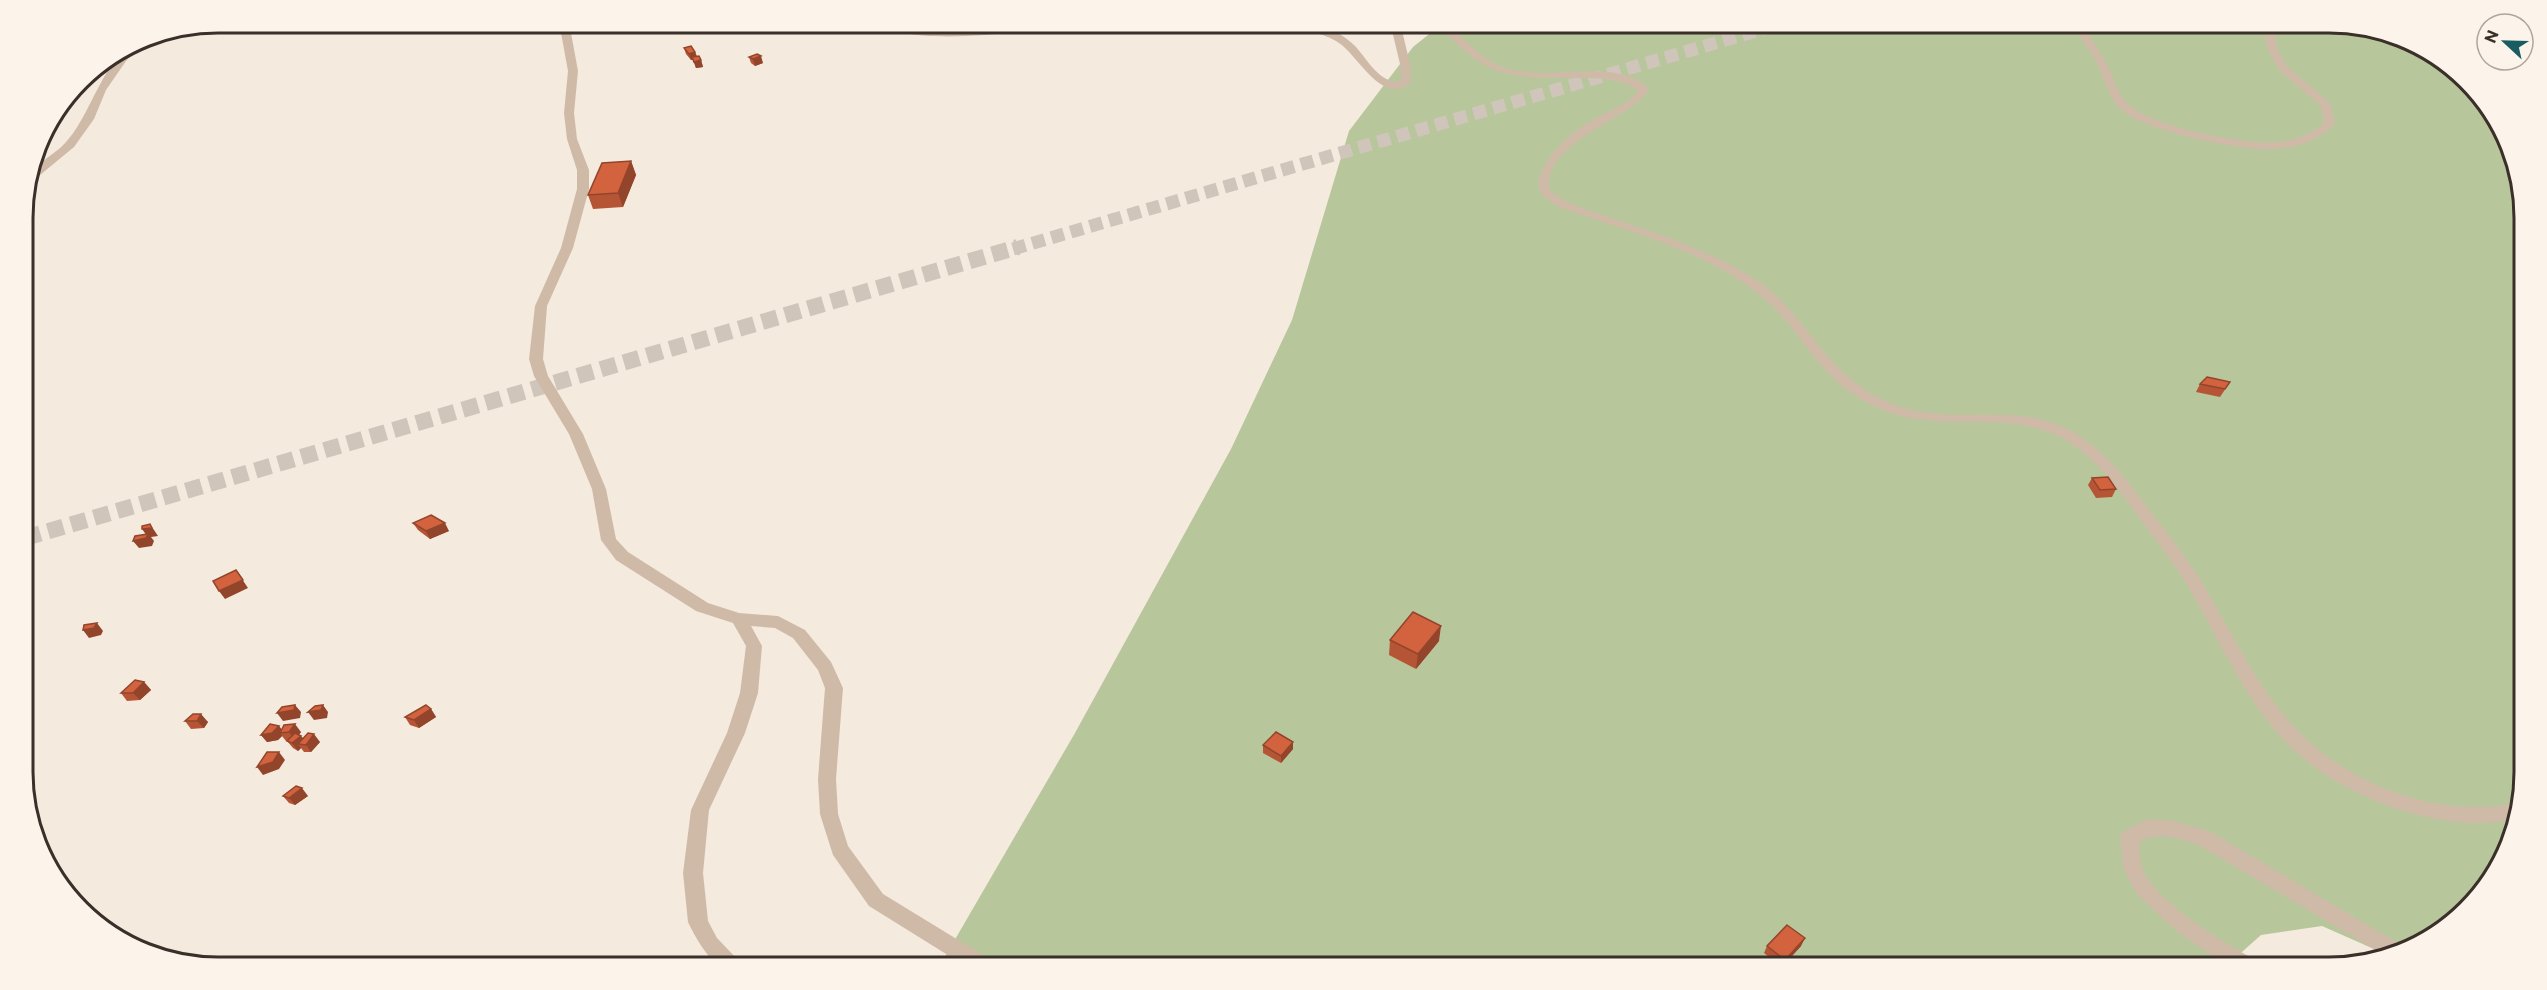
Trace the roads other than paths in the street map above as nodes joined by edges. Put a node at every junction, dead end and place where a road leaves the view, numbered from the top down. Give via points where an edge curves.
1 (566, 33) edge
2 (925, 33) edge
3 (974, 33) edge
4 (1328, 33) edge
5 (1397, 33) edge
6 (1452, 33) edge
7 (2082, 33) edge
8 (2272, 33) edge
9 (120, 61) edge
10 (39, 171) edge
11 (739, 619) junction
12 (2509, 812) edge
13 (2389, 947) edge
14 (722, 957) edge
15 (968, 957) edge
16 (2230, 957) edge

1 - 11 street via 573,71 569,114 584,189 567,248 541,306 536,359 541,376 576,434 599,489 609,540 622,556 702,607
2 - 3 street
4 - 5 street via 1356,51 1385,84 1395,87 1406,82
6 - 12 street via 1480,59 1503,71 1611,76 1638,83 1644,89 1642,95 1599,120 1557,156 1547,172 1543,186 1546,193 1566,206 1718,264 1750,281 1793,321 1830,370 1883,405 1934,417 2027,421 2075,439 2096,455 2125,487 2185,569 2253,688 2283,729 2325,766 2372,792 2418,808 2461,815
7 - 8 street via 2127,111 2169,128 2275,146 2310,137 2330,123 2326,105 2283,68 2273,50
9 - 10 street via 101,90 89,119 70,145
11 - 14 street via 754,646 749,693 736,732 700,810 693,873 698,922
11 - 15 street via 778,622 799,634 825,667 834,688 826,779 829,814 840,849 876,900
13 - 16 street via 2202,837 2148,827 2129,838 2134,873 2146,891 2184,926

